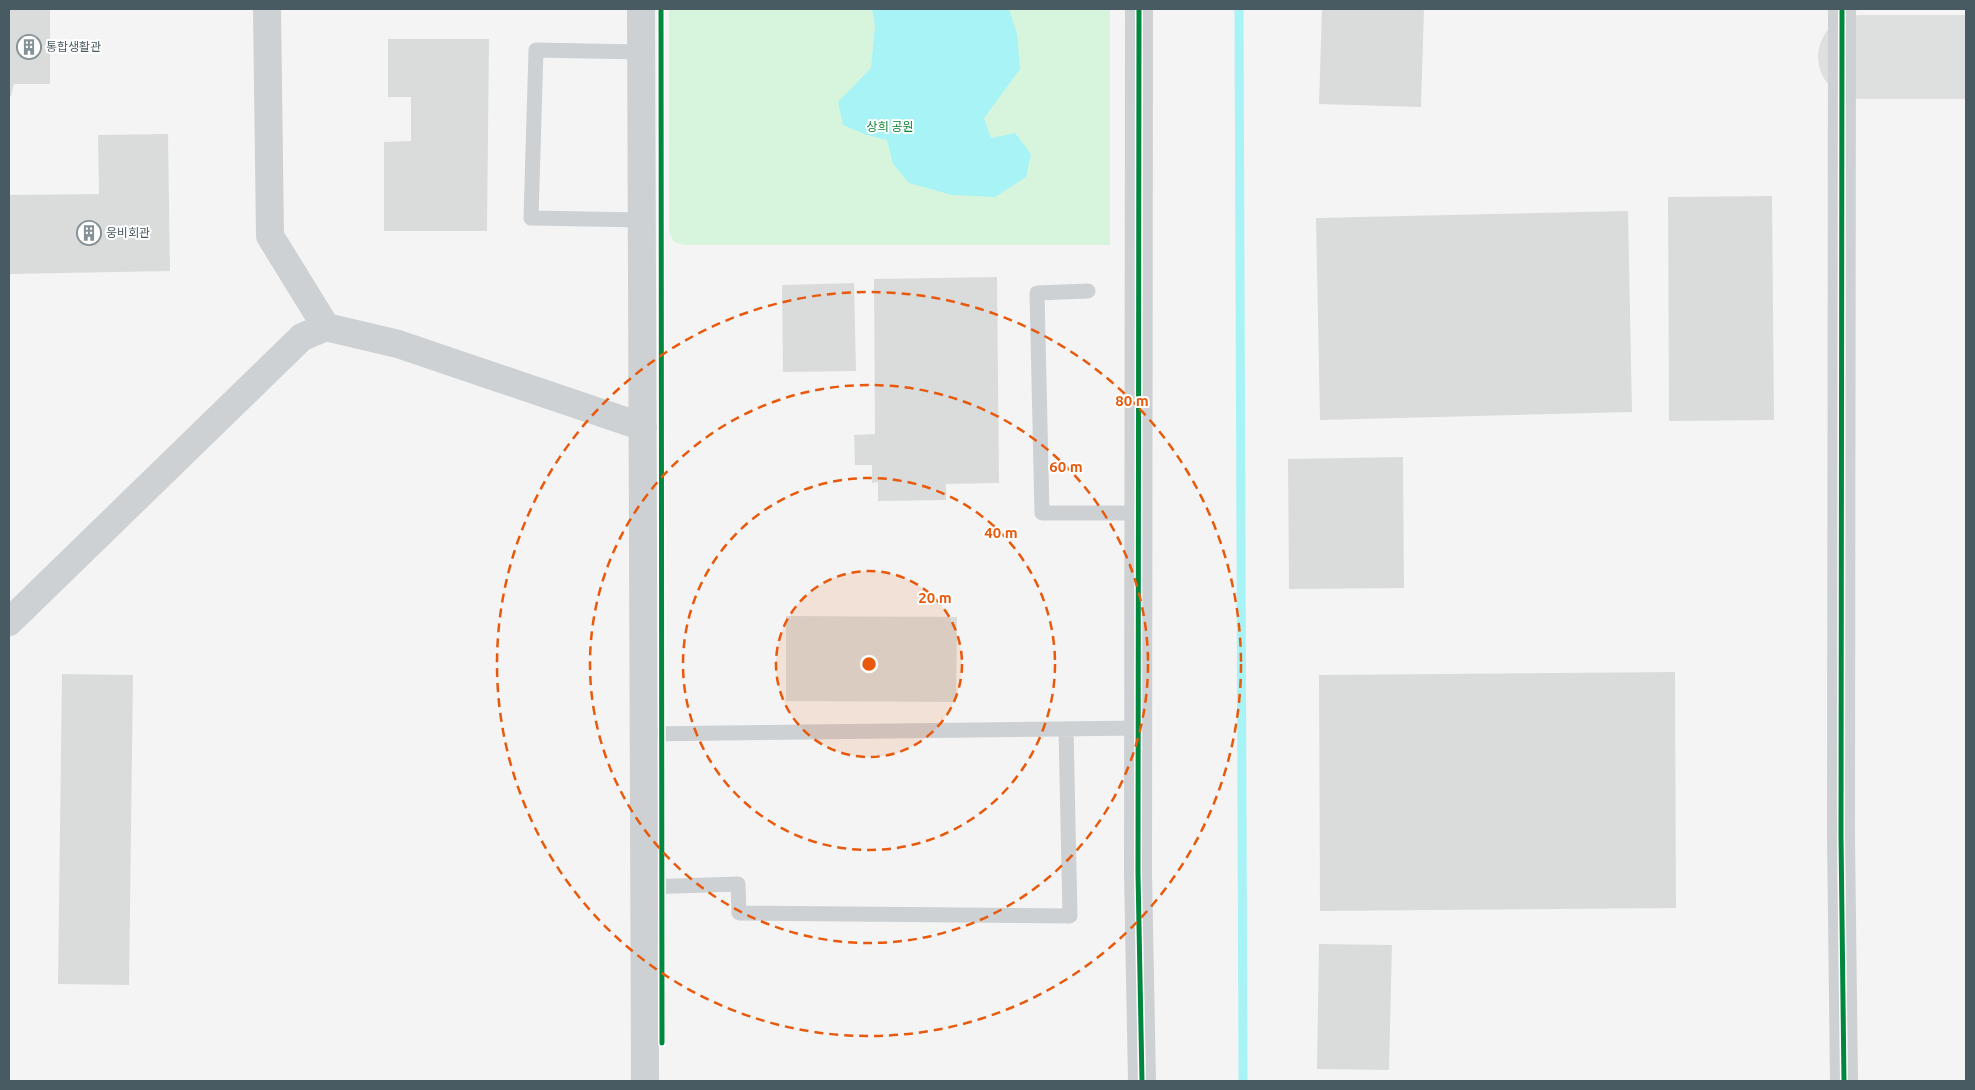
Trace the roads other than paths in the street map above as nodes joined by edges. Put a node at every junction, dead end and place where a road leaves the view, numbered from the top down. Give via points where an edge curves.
1 (267, 9) edge
2 (641, 9) edge
3 (1139, 9) edge
4 (1842, 9) edge
5 (642, 52) junction
6 (642, 220) junction
7 (1088, 291) dead end
8 (326, 327) junction
9 (643, 427) junction
10 (1140, 513) junction
11 (9, 622) edge
12 (1139, 728) junction
13 (1066, 729) junction
14 (644, 734) junction
15 (644, 887) junction
16 (646, 1081) edge
17 (1142, 1081) edge
18 (1844, 1081) edge

1 - 8 street via 270,236
2 - 5 street
3 - 10 street
4 - 18 street via 1841,846
5 - 6 street
5 - 6 lane via 536,50 531,218
6 - 9 street
7 - 10 lane via 1037,293 1042,513
8 - 9 street via 398,344
8 - 11 street via 302,338
9 - 14 street
10 - 12 street
12 - 13 lane
12 - 17 street
13 - 14 lane
13 - 15 lane via 1070,916 739,913 738,884
14 - 15 street
15 - 16 street

